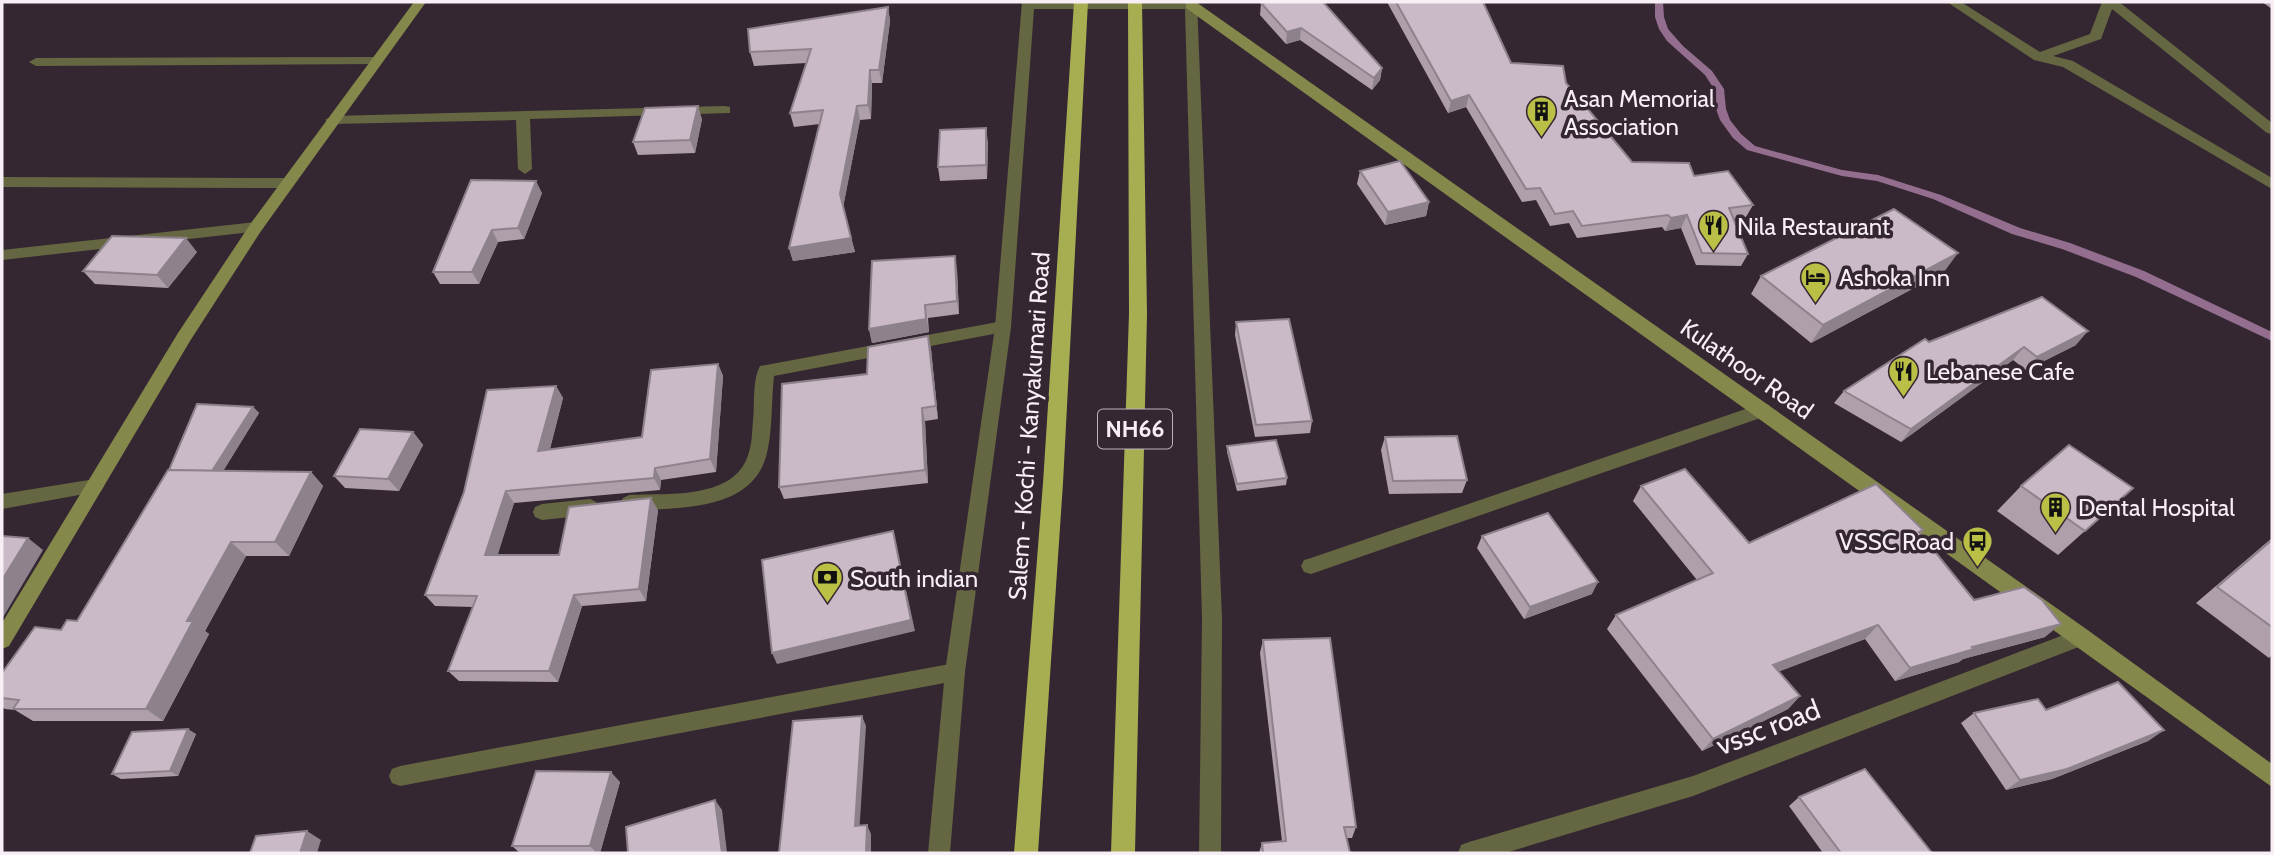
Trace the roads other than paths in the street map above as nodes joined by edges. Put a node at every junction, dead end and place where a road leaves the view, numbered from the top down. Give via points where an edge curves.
1 (420, 2) edge
2 (1952, 2) edge
3 (2109, 2) edge
4 (1081, 3) edge
5 (1135, 3) edge
6 (1191, 3) edge
7 (1027, 4) edge
8 (2039, 57) junction
9 (374, 61) junction
10 (36, 62) dead end
11 (725, 110) dead end
12 (523, 115) junction
13 (332, 120) junction
14 (2272, 130) edge
15 (525, 169) dead end
16 (2, 182) edge
17 (287, 183) junction
18 (2272, 184) edge
19 (256, 227) junction
20 (2, 255) edge
21 (1003, 327) junction
22 (1763, 410) junction
23 (95, 486) junction
24 (2, 502) edge
25 (542, 512) dead end
26 (1311, 566) dead end
27 (2082, 637) junction
28 (2, 640) edge
29 (955, 672) junction
30 (400, 776) dead end
31 (2272, 776) edge
32 (939, 853) edge
33 (1026, 853) edge
34 (1124, 853) edge
35 (1210, 853) edge
36 (1469, 853) edge

1 - 9 main road
2 - 8 street
3 - 8 street via 2096,36
3 - 14 street
4 - 5 street
4 - 7 street
4 - 33 highway, Salem - Kochi - Kanyakumari Road
5 - 6 street
5 - 34 highway, NH66 via 1138,314
6 - 22 main road, Kulathoor Road
6 - 35 street via 1212,619
7 - 21 street
8 - 18 street via 2068,64
9 - 10 street
9 - 13 main road
11 - 12 street
12 - 13 street
12 - 15 street
13 - 17 main road
16 - 17 street
17 - 19 main road
19 - 20 street
19 - 23 main road
21 - 25 street via 766,371 756,462 744,481 721,494
21 - 29 street
22 - 26 street
22 - 27 main road, Kulathoor Road
23 - 24 street
23 - 28 main road
27 - 31 main road, Kulathoor Road
27 - 36 street, vssc road via 1693,786
29 - 30 street
29 - 32 street

